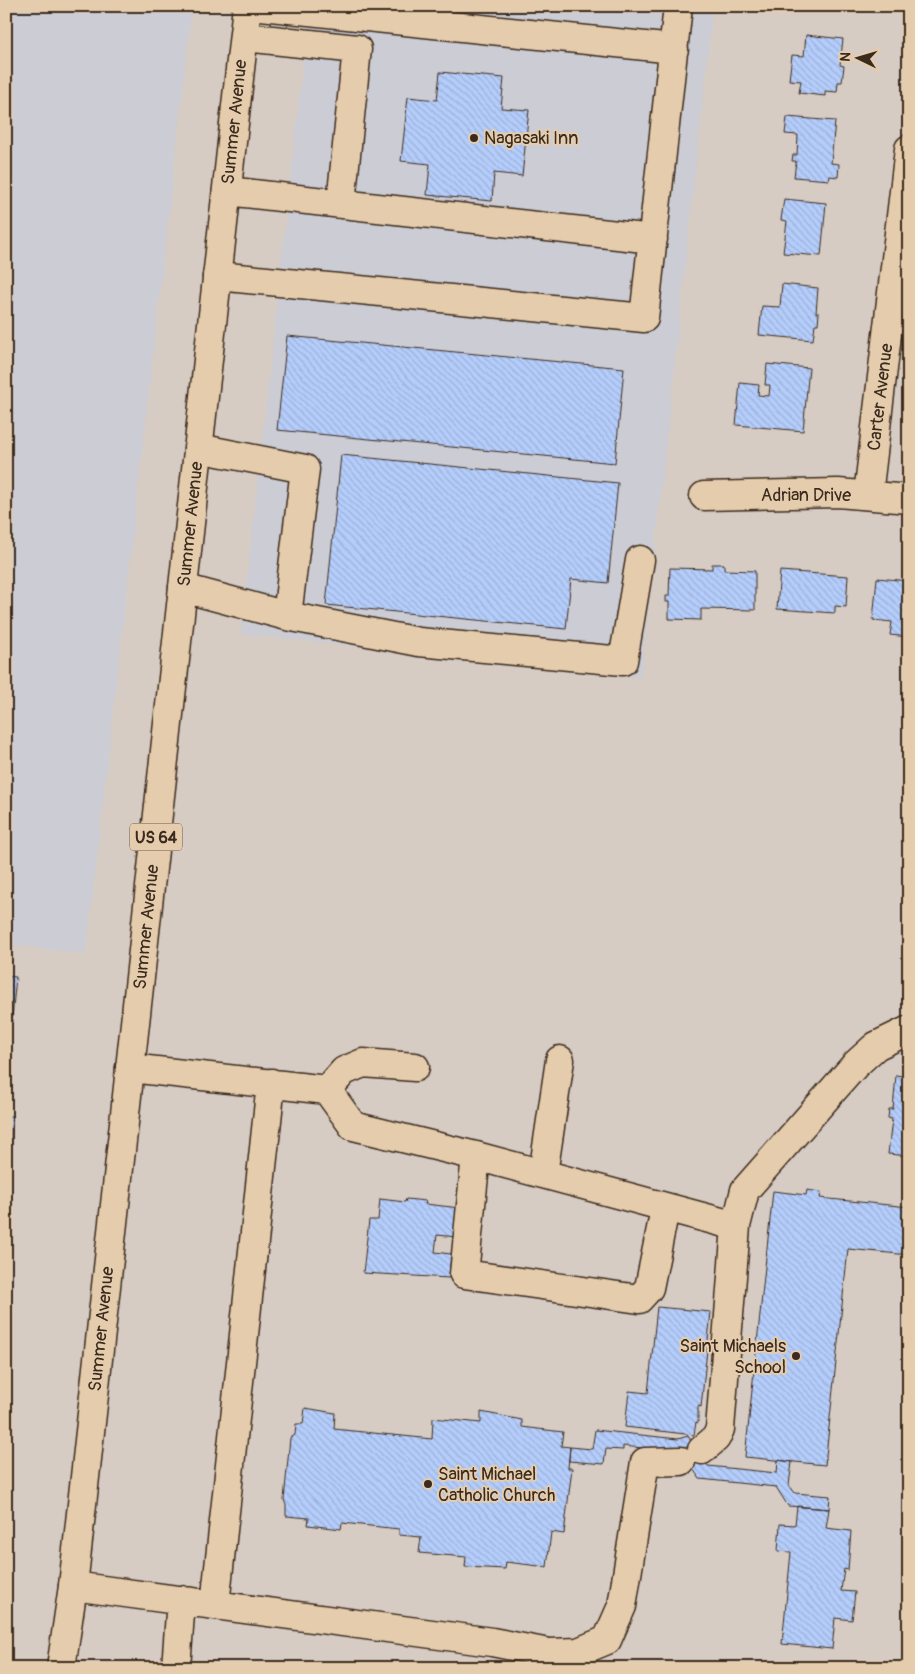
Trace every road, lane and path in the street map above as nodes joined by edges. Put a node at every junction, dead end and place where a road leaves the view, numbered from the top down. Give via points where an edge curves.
1 (247, 6) edge
2 (261, 6) edge
3 (678, 6) edge
4 (359, 16) junction
5 (244, 37) junction
6 (357, 49) junction
7 (674, 49) junction
8 (909, 149) edge
9 (227, 191) junction
10 (341, 203) junction
11 (653, 239) junction
12 (217, 276) junction
13 (198, 448) junction
14 (868, 495) junction
15 (704, 496) dead end
16 (909, 499) edge
17 (640, 560) dead end
18 (183, 588) junction
19 (287, 616) junction
20 (909, 1030) edge
21 (560, 1060) dead end
22 (415, 1067) dead end
23 (130, 1068) junction
24 (271, 1083) junction
25 (327, 1090) junction
26 (476, 1156) junction
27 (543, 1174) junction
28 (666, 1209) junction
29 (736, 1226) junction
30 (73, 1586) junction
31 (181, 1600) junction
32 (215, 1605) junction
33 (180, 1667) edge
34 (61, 1668) edge

1 - 5 main road, Summer Avenue / US 64
2 - 4 main road
3 - 7 main road
4 - 6 main road
4 - 7 main road
5 - 6 main road
5 - 9 main road, Summer Avenue / US 64
6 - 10 main road
7 - 11 main road
8 - 14 main road, Carter Avenue
9 - 10 main road
9 - 12 main road, Summer Avenue / US 64
10 - 11 main road
11 - 12 main road via 644,318
12 - 13 main road, Summer Avenue / US 64
13 - 18 main road, Summer Avenue / US 64
13 - 19 main road via 305,469
14 - 15 main road, Adrian Drive
14 - 16 main road, Adrian Drive
17 - 19 main road via 623,661 419,642
18 - 19 main road
18 - 23 main road, Summer Avenue / US 64
20 - 29 main road via 876,1046 856,1064 745,1190
21 - 27 main road
22 - 25 main road via 362,1063 344,1071
23 - 24 main road
23 - 30 main road, Summer Avenue / US 64
24 - 25 main road
24 - 32 main road
25 - 26 main road via 353,1126
26 - 27 main road
26 - 28 main road via 464,1274 639,1299 648,1288
27 - 28 main road
28 - 29 main road
29 - 32 main road via 720,1429 716,1438 691,1456 645,1462 622,1606 607,1640 578,1652 549,1653 492,1642
30 - 31 main road
30 - 34 main road, Summer Avenue / US 64
31 - 32 main road
31 - 33 main road

